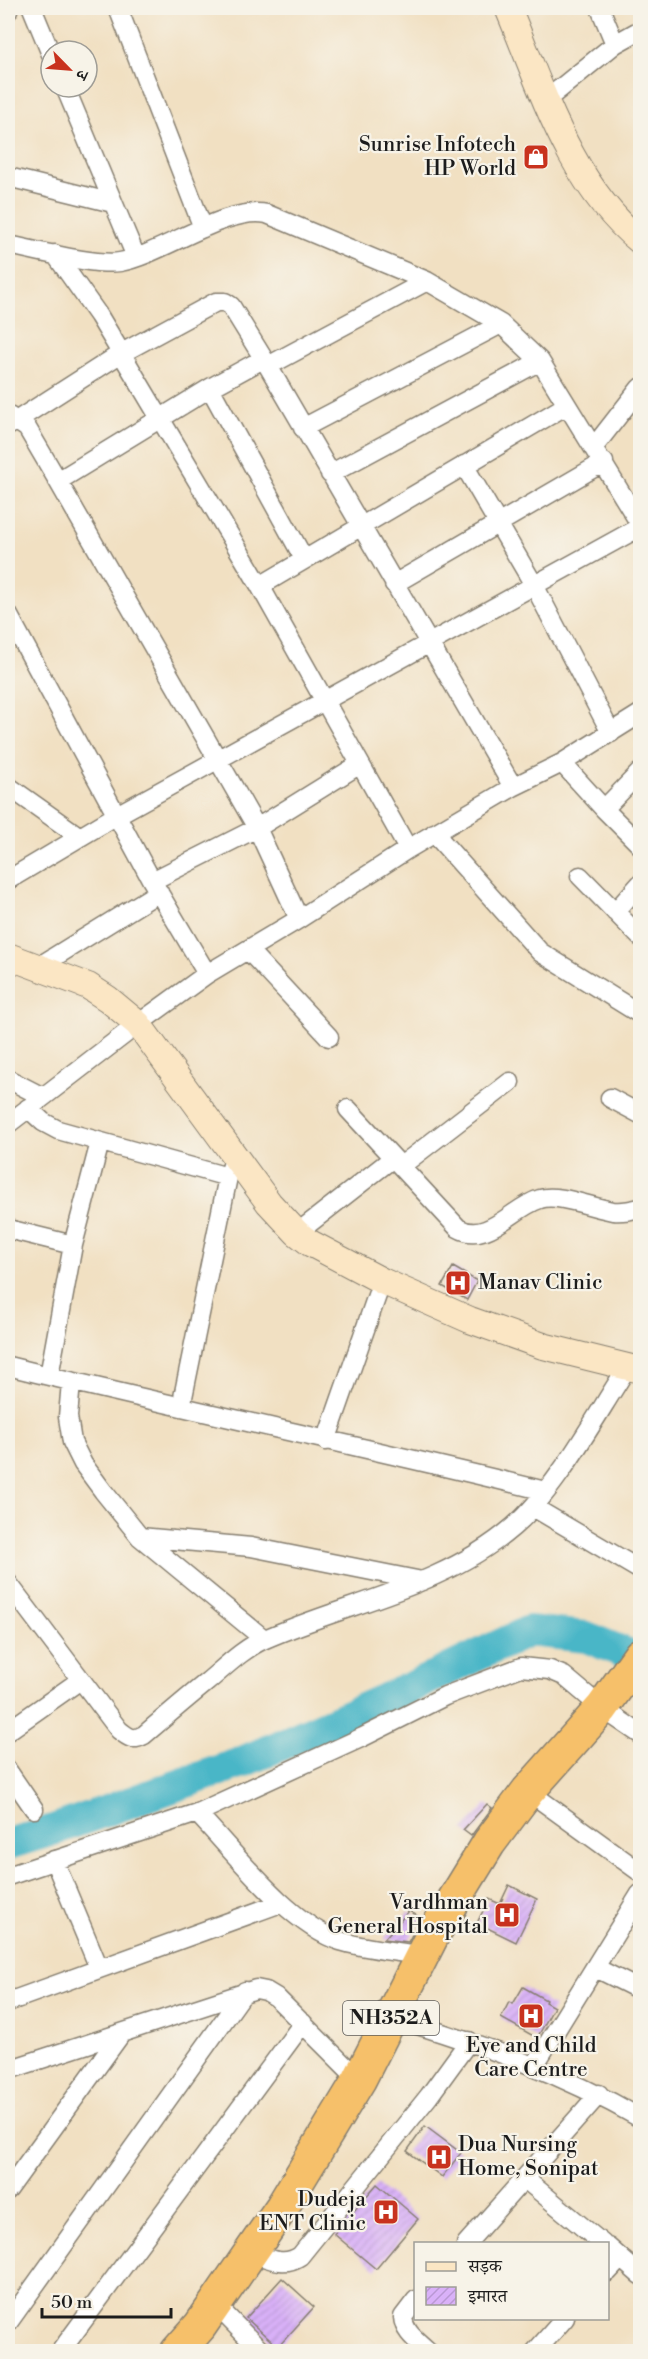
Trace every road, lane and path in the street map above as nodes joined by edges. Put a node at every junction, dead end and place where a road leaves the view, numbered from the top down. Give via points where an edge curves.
1 (32, 8) edge
2 (118, 8) edge
3 (508, 8) edge
4 (600, 8) edge
5 (640, 30) edge
6 (45, 39) edge
7 (615, 44) junction
8 (70, 99) edge
9 (546, 100) junction
10 (8, 177) edge
11 (113, 202) junction
12 (203, 228) junction
13 (640, 242) edge
14 (8, 245) edge
15 (55, 254) junction
16 (136, 257) junction
17 (427, 281) junction
18 (501, 324) junction
19 (120, 354) junction
20 (540, 361) junction
21 (266, 362) junction
22 (210, 388) junction
23 (640, 388) edge
24 (567, 405) junction
25 (159, 420) junction
26 (11, 421) edge
27 (303, 428) junction
28 (599, 454) junction
29 (464, 465) junction
30 (330, 474) junction
31 (58, 481) junction
32 (496, 524) junction
33 (362, 526) junction
34 (640, 526) edge
35 (304, 559) junction
36 (394, 584) junction
37 (260, 585) junction
38 (534, 585) junction
39 (8, 614) edge
40 (430, 645) junction
41 (326, 700) junction
42 (640, 714) edge
43 (611, 732) junction
44 (218, 760) junction
45 (562, 763) junction
46 (360, 764) junction
47 (640, 772) edge
48 (8, 786) edge
49 (513, 787) junction
50 (604, 809) junction
51 (117, 815) junction
52 (257, 828) junction
53 (434, 834) junction
54 (80, 837) junction
55 (640, 845) edge
56 (408, 849) junction
57 (579, 876) dead end
58 (8, 880) edge
59 (640, 884) edge
60 (156, 887) junction
61 (615, 912) junction
62 (299, 919) junction
63 (640, 937) edge
64 (248, 950) junction
65 (8, 956) edge
66 (38, 967) junction
67 (207, 974) junction
68 (640, 1014) edge
69 (138, 1024) junction
70 (329, 1037) dead end
71 (8, 1079) edge
72 (510, 1082) dead end
73 (43, 1097) junction
74 (610, 1098) dead end
75 (28, 1108) junction
76 (348, 1108) dead end
77 (640, 1114) edge
78 (8, 1124) edge
79 (100, 1142) junction
80 (397, 1162) junction
81 (232, 1167) junction
82 (640, 1208) edge
83 (8, 1229) edge
84 (297, 1233) junction
85 (73, 1245) junction
86 (382, 1281) junction
87 (8, 1366) edge
88 (634, 1369) edge
89 (49, 1376) junction
90 (71, 1382) junction
91 (181, 1407) junction
92 (326, 1441) junction
93 (545, 1491) junction
94 (533, 1507) junction
95 (140, 1537) junction
96 (640, 1570) edge
97 (423, 1581) junction
98 (8, 1583) edge
99 (264, 1640) junction
100 (640, 1655) edge
101 (80, 1681) junction
102 (608, 1699) junction
103 (8, 1731) edge
104 (640, 1734) edge
105 (8, 1771) edge
106 (528, 1791) junction
107 (34, 1809) dead end
108 (197, 1813) junction
109 (54, 1860) junction
110 (640, 1872) edge
111 (8, 1876) edge
112 (640, 1894) edge
113 (281, 1903) junction
114 (422, 1956) junction
115 (99, 1968) junction
116 (596, 1968) junction
117 (640, 1990) edge
118 (245, 1991) junction
119 (8, 2002) edge
120 (391, 2017) junction
121 (303, 2023) junction
122 (121, 2034) junction
123 (469, 2041) junction
124 (534, 2066) junction
125 (8, 2070) edge
126 (359, 2080) junction
127 (599, 2094) junction
128 (640, 2118) edge
129 (525, 2179) junction
130 (8, 2188) edge
131 (468, 2242) edge
132 (601, 2242) edge
133 (614, 2252) edge
134 (251, 2253) junction
135 (609, 2269) edge
136 (640, 2275) edge
137 (414, 2303) edge
138 (215, 2304) junction
139 (564, 2320) edge
140 (8, 2323) edge
141 (60, 2352) edge
142 (177, 2352) edge
143 (262, 2352) edge
144 (429, 2352) edge
145 (534, 2352) edge

1 - 6 street
2 - 12 street
3 - 9 street
4 - 7 street
5 - 7 street
7 - 9 street
8 - 11 street
9 - 13 street via 578,168 622,226
10 - 11 street
11 - 16 street
12 - 16 street
12 - 17 street via 255,212 267,214
14 - 15 street
15 - 16 street via 104,262
15 - 19 street via 99,316
17 - 18 street
17 - 21 street
18 - 20 street
18 - 27 street
19 - 21 street via 221,301 231,306
19 - 25 street
19 - 26 street
20 - 24 street
20 - 30 street
21 - 22 street
21 - 27 street
22 - 25 street
22 - 35 street
23 - 28 street
24 - 28 street
24 - 29 street
25 - 31 street
25 - 37 street
26 - 31 street via 27,428
27 - 30 street
28 - 32 street
28 - 34 street
29 - 32 street
29 - 33 street
30 - 33 street
31 - 44 street
32 - 36 street
32 - 38 street
33 - 35 street
33 - 36 street
34 - 38 street
35 - 37 street
36 - 40 street
37 - 41 street
38 - 40 street
38 - 43 street
39 - 51 street
40 - 41 street
40 - 49 street
41 - 44 street
41 - 46 street
42 - 43 street
43 - 45 street
44 - 51 street
44 - 52 street
45 - 49 street
45 - 50 street
46 - 52 street
46 - 56 street
47 - 50 street
48 - 54 street
49 - 53 street
50 - 55 street
51 - 54 street
51 - 60 street
52 - 60 street
52 - 62 street
53 - 56 street
53 - 68 street via 540,952
54 - 58 street
56 - 62 street
57 - 61 street
59 - 61 street
60 - 66 street
60 - 67 street
61 - 63 street
62 - 64 street
64 - 67 street
64 - 70 street
65 - 66 street
66 - 69 street via 87,986
67 - 69 street
69 - 73 street
69 - 81 street
71 - 73 street
72 - 80 street
73 - 75 street
74 - 77 street
75 - 78 street
75 - 79 street via 51,1127
76 - 80 street
79 - 81 street
79 - 85 street
80 - 82 street via 458,1228 473,1234 550,1197 615,1211
80 - 84 street
81 - 84 street
81 - 91 street
83 - 85 street
84 - 86 street via 326,1253
85 - 89 street
86 - 88 street via 543,1347
86 - 92 street
87 - 89 street
88 - 93 street
89 - 90 street
90 - 91 street
90 - 95 street via 68,1417 72,1442 82,1464
91 - 92 street
92 - 93 street
93 - 94 street
94 - 96 street
94 - 97 street via 474,1555
95 - 97 street via 251,1547
95 - 99 street
97 - 99 street
98 - 101 street
99 - 101 street via 230,1662 137,1739 119,1730
100 - 102 highway, NH352A
101 - 103 street
102 - 104 street
102 - 106 highway, NH352A
102 - 108 street via 550,1670 521,1666 445,1696
105 - 107 street
106 - 110 street
106 - 114 highway, NH352A via 489,1843
108 - 109 street
108 - 113 street
109 - 111 street
109 - 115 street
112 - 116 street
113 - 114 street via 313,1928 341,1941
113 - 115 street
114 - 120 highway, NH352A
115 - 119 street
116 - 117 street
116 - 124 street
118 - 121 street via 266,1991
118 - 122 street
118 - 140 street
120 - 123 street
120 - 126 highway, NH352A
121 - 126 street
121 - 141 street
122 - 125 street
122 - 130 street
123 - 124 street
123 - 134 street via 300,2256 284,2262
124 - 127 street
126 - 134 highway, NH352A
127 - 128 street
127 - 129 street
129 - 131 street
129 - 132 street
133 - 135 street
133 - 136 street
134 - 138 highway, NH352A
137 - 144 street via 403,2317 403,2325
138 - 142 highway, NH352A
138 - 143 street
139 - 145 street

